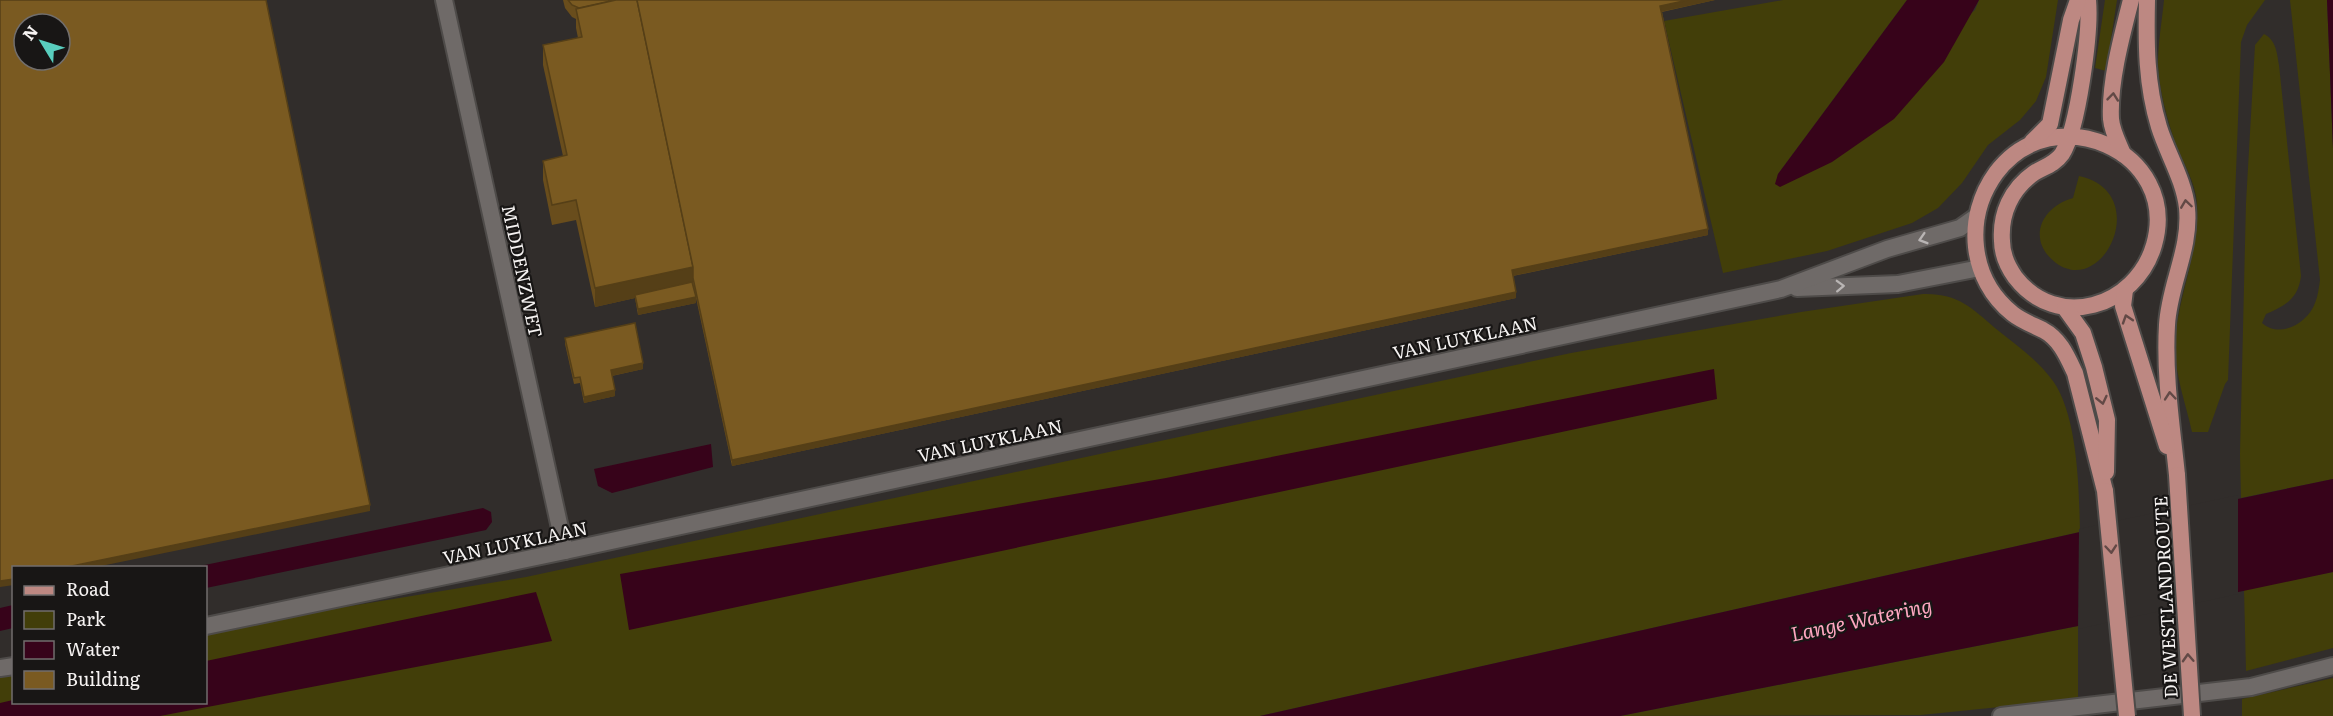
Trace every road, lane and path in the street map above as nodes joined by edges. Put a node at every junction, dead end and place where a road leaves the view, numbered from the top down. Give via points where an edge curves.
1 (444, 0) edge
2 (2078, 0) edge
3 (2088, 0) edge
4 (2131, 0) edge
5 (2147, 0) edge
6 (2070, 136) junction
7 (2030, 144) junction
8 (2123, 154) junction
9 (1977, 216) junction
10 (1980, 268) junction
11 (2011, 272) junction
12 (1781, 289) junction
13 (2125, 290) junction
14 (2065, 308) junction
15 (2177, 475) junction
16 (2105, 491) junction
17 (565, 551) junction
18 (207, 626) edge
19 (2333, 666) edge
20 (2001, 716) edge
21 (2127, 716) edge
22 (2192, 716) edge

1 - 17 street, MIDDENZWET
2 - 7 main road via 2070,20 2050,124
3 - 6 main road via 2090,21
8 -> 4 main road via 2111,119 2112,98
15 -> 5 main road, DE WESTLANDROUTE via 2166,357 2167,322 2182,261 2187,209 2151,99 2146,56
6 - 7 main road
6 - 8 main road via 2098,141
6 - 11 main road via 2058,159 2024,181 2008,204 2003,217 2002,245
7 - 9 main road via 2001,166 1990,181
8 - 13 main road via 2149,186 2157,214 2150,256
9 - 10 main road via 1975,244
9 -> 12 street, VAN LUYKLAAN via 1959,228 1887,249
10 - 11 main road
12 -> 10 street, VAN LUYKLAAN via 1898,284
10 - 16 main road via 2001,303 2058,342 2075,373
11 - 14 main road via 2029,292
12 - 17 street, VAN LUYKLAAN
13 - 14 main road via 2090,306
15 -> 13 main road, DE WESTLANDROUTE via 2122,306
14 -> 16 main road via 2089,347 2107,420
22 -> 15 main road, DE WESTLANDROUTE, bridge
16 -> 21 main road, bridge
17 - 18 street, VAN LUYKLAAN
19 - 20 street via 2251,687

